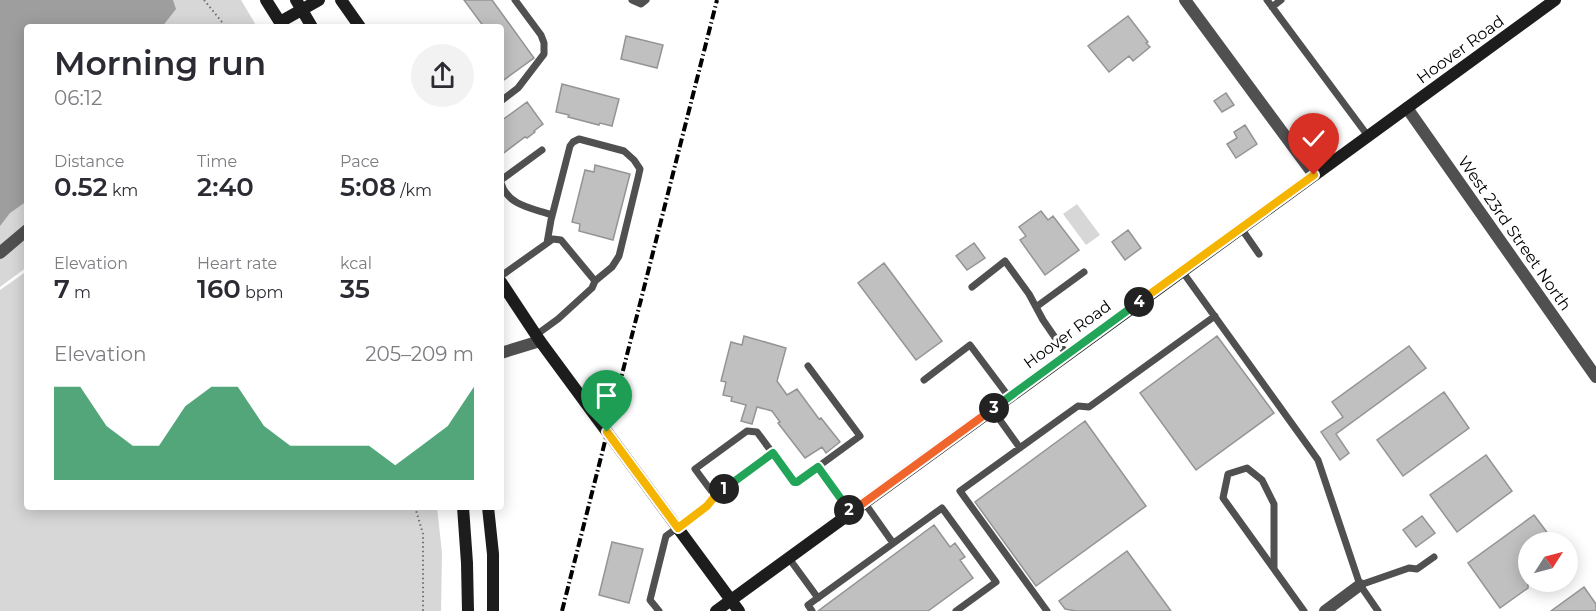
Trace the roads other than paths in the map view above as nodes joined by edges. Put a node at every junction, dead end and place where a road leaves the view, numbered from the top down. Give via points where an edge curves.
1 (266, 0) edge
2 (319, 0) edge
3 (341, 0) edge
4 (515, 0) edge
5 (632, 0) edge
6 (646, 0) edge
7 (1281, 0) edge
8 (1555, 0) edge
9 (1190, 2) edge
10 (1270, 3) edge
11 (299, 5) edge
12 (281, 24) edge
13 (283, 24) edge
14 (310, 24) edge
15 (358, 24) edge
16 (504, 99) edge
17 (1407, 108) junction
18 (1368, 136) junction
19 (542, 150) dead end
20 (1314, 175) junction
21 (504, 180) edge
22 (504, 188) edge
23 (552, 215) junction
24 (1241, 228) junction
25 (24, 233) edge
26 (547, 243) junction
27 (0, 253) edge
28 (1260, 254) dead end
29 (1182, 271) junction
30 (1084, 272) dead end
31 (504, 274) edge
32 (595, 281) junction
33 (504, 287) edge
34 (972, 287) dead end
35 (1036, 307) junction
36 (1215, 316) junction
37 (538, 338) junction
38 (504, 352) edge
39 (1067, 355) junction
40 (808, 366) dead end
41 (1596, 377) edge
42 (924, 380) dead end
43 (1009, 397) junction
44 (992, 409) junction
45 (1020, 448) junction
46 (773, 453) junction
47 (818, 467) junction
48 (715, 496) junction
49 (864, 502) junction
50 (463, 510) edge
51 (488, 510) edge
52 (851, 512) junction
53 (678, 528) junction
54 (893, 543) junction
55 (788, 557) junction
56 (1434, 557) dead end
57 (1274, 568) junction
58 (1360, 585) junction
59 (818, 598) junction
60 (731, 600) junction
61 (468, 611) edge
62 (493, 611) edge
63 (658, 611) edge
64 (716, 611) edge
65 (739, 611) edge
66 (812, 611) edge
67 (956, 611) edge
68 (1047, 611) edge
69 (1304, 611) edge
70 (1324, 611) edge
71 (1378, 611) edge

1 - 12 street
2 - 11 street
3 - 15 street
4 - 16 lane via 541,35 543,54 518,88
5 - 6 lane via 641,4
7 - 10 lane
8 - 17 street, Hoover Road
9 - 20 street
10 - 18 lane
11 - 13 street
11 - 14 street
17 - 18 street, Hoover Road
17 - 41 street, West 23rd Street North
18 - 20 street, Hoover Road
19 - 21 lane
20 - 24 street, Hoover Road
22 - 23 lane via 515,203
23 - 26 lane
23 - 32 lane via 573,142 579,140 624,151 640,169 619,256
24 - 28 lane
24 - 29 street, Hoover Road
25 - 27 street
26 - 31 lane
26 - 32 lane via 561,240
29 - 36 lane
29 - 39 street, Hoover Road
30 - 35 lane
32 - 37 lane
33 - 37 street
34 - 35 lane via 1005,261
35 - 39 lane
36 - 45 lane via 1089,408 1078,406
36 - 58 lane via 1318,460
37 - 38 street
37 - 53 street
39 - 43 street, Hoover Road
40 - 47 lane via 860,436
42 - 43 lane via 970,345
43 - 44 street, Hoover Road
44 - 45 lane
44 - 49 street, Hoover Road
45 - 68 lane via 960,491
46 - 47 lane via 794,482
46 - 48 lane
46 - 48 lane via 757,432 747,431 695,469
47 - 52 lane
48 - 53 lane
49 - 52 street, Hoover Road
49 - 54 lane
50 - 61 street
51 - 62 street
52 - 55 street, Hoover Road
53 - 60 street
53 - 63 lane via 666,536 650,600
54 - 59 lane
54 - 67 lane via 942,508 996,582
55 - 59 lane
55 - 60 street, Hoover Road
56 - 58 lane via 1417,569 1409,568
57 - 57 lane via 1223,498 1228,474 1247,468 1262,480 1274,504
57 - 69 lane
58 - 70 street
58 - 71 lane
59 - 66 lane via 808,605
60 - 64 street, Hoover Road
60 - 65 street

